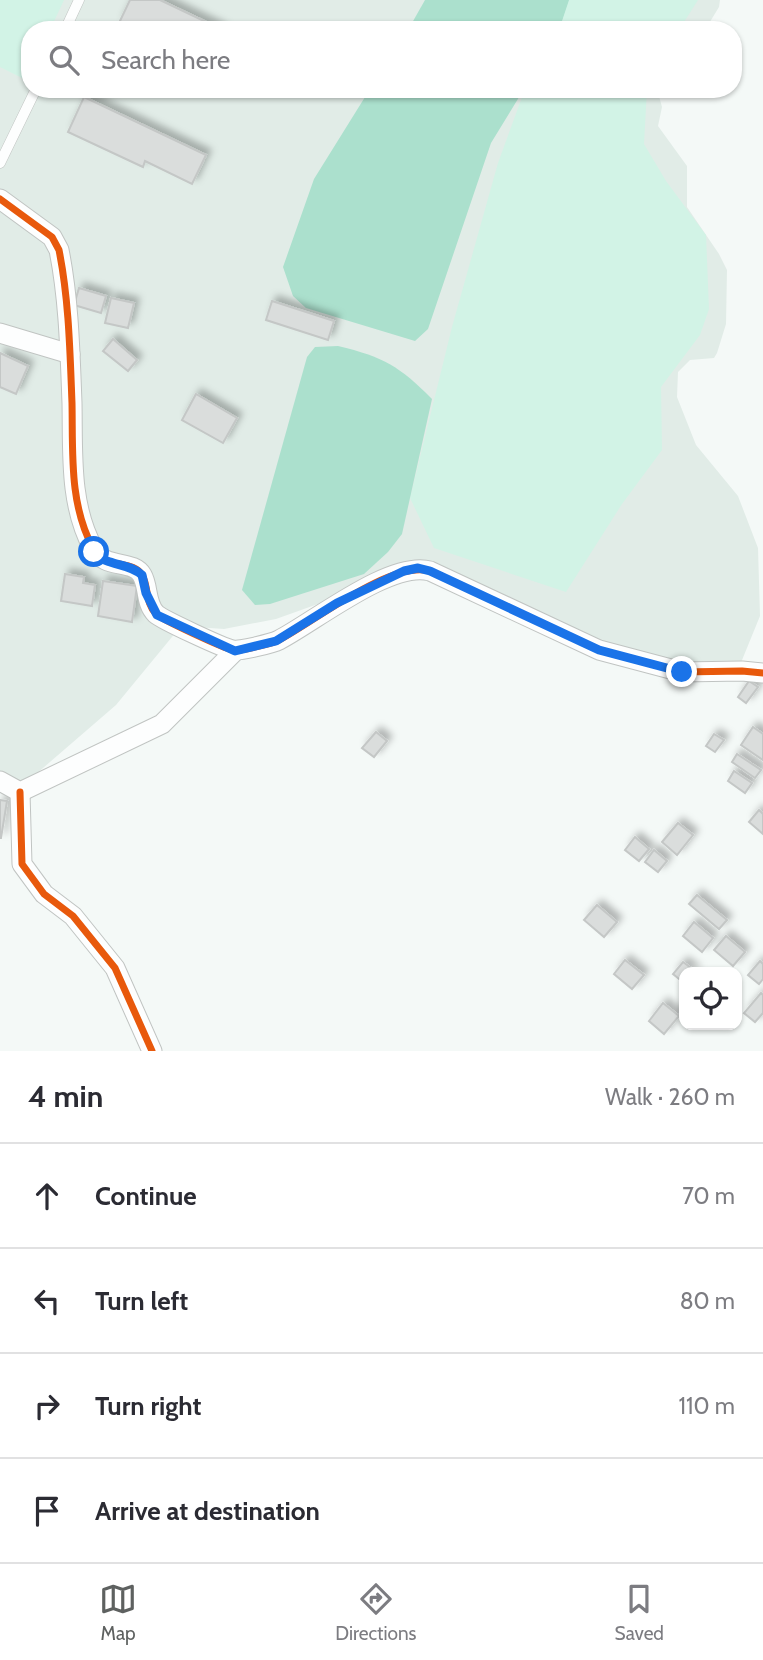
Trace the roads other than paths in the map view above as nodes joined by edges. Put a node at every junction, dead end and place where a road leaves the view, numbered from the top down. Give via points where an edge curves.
1 (79, 0) edge
2 (69, 21) edge
3 (32, 98) edge
4 (0, 163) edge
5 (0, 199) edge
6 (0, 333) edge
7 (70, 354) junction
8 (235, 651) junction
9 (763, 673) edge
10 (0, 781) edge
11 (20, 792) junction
12 (152, 1051) edge

1 - 2 lane
3 - 4 lane
5 - 7 street via 52,237 60,250
6 - 7 street
7 - 8 street via 78,512 94,552 142,575 157,615
8 - 9 street via 276,641 337,603 418,568 599,650 682,672
8 - 11 street via 162,724
10 - 11 street
11 - 12 street via 22,864 44,894 74,916 115,968

